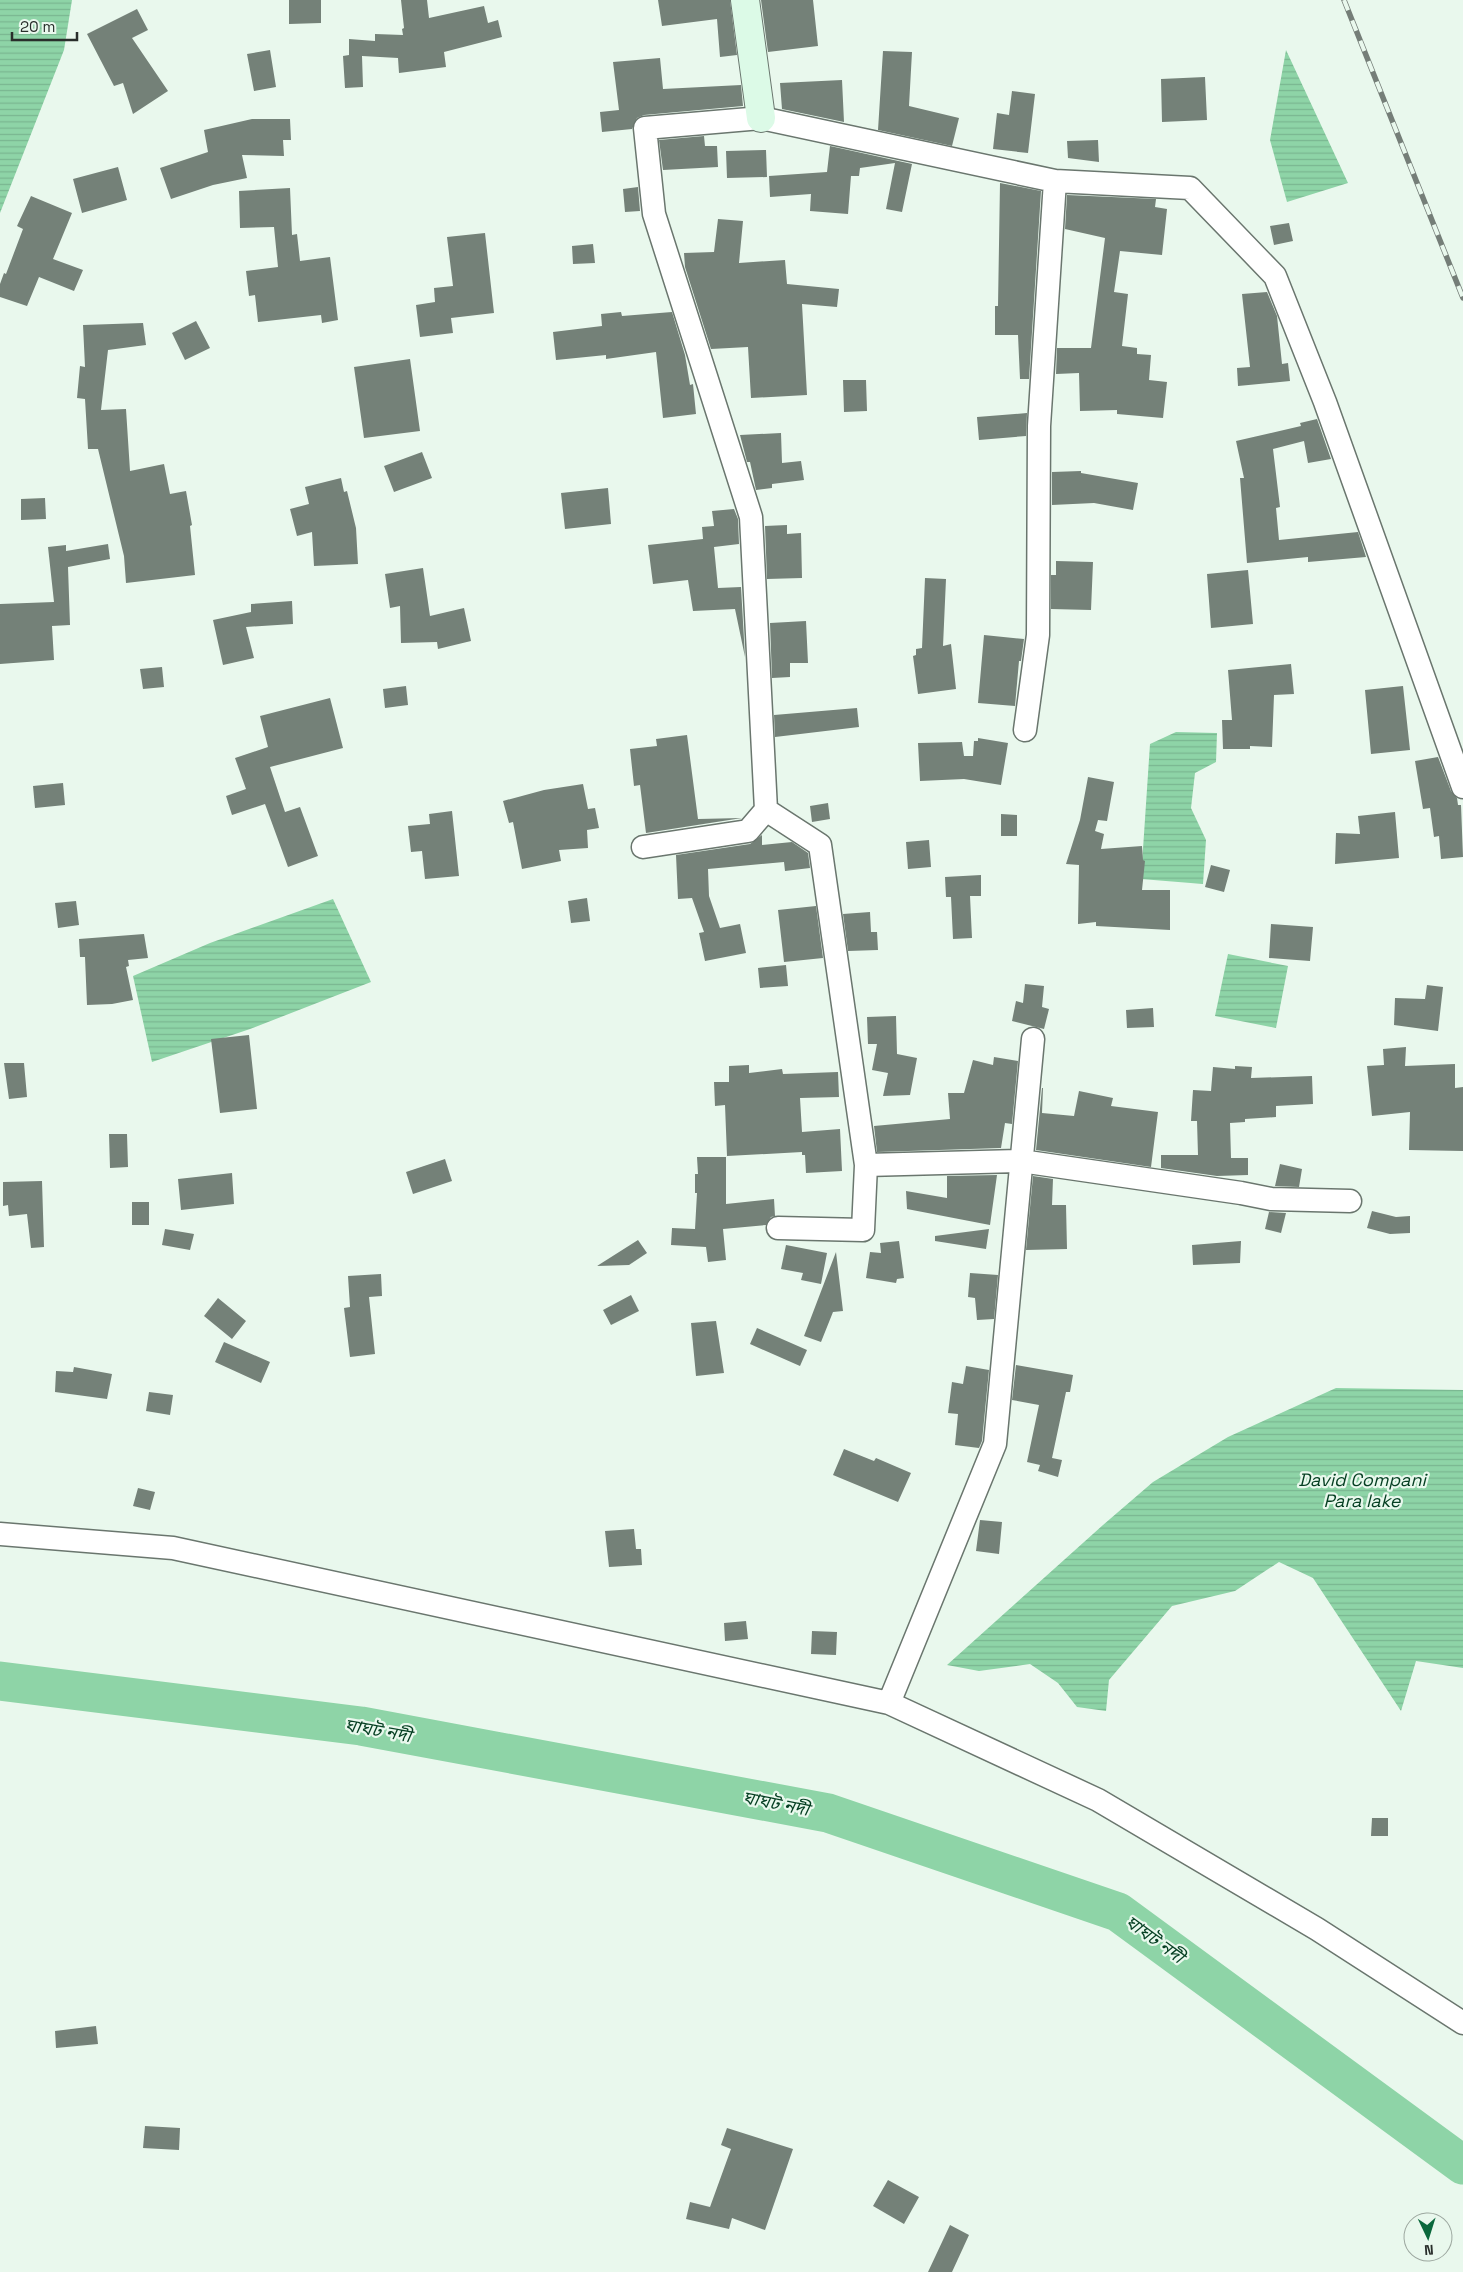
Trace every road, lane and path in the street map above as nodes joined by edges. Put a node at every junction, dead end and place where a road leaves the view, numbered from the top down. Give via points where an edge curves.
1 (746, 0) edge
2 (761, 118) junction
3 (1055, 181) junction
4 (1025, 730) dead end
5 (1463, 787) edge
6 (766, 810) junction
7 (643, 847) dead end
8 (1033, 1039) dead end
9 (1021, 1161) junction
10 (866, 1165) junction
11 (1350, 1201) dead end
12 (778, 1228) dead end
13 (0, 1534) edge
14 (889, 1703) junction
15 (1463, 2023) edge

1 - 2 street
2 - 3 street
2 - 6 street via 645,128 654,214 751,517
3 - 4 street via 1039,426 1038,635
3 - 5 street via 1190,188 1275,276 1325,402
6 - 7 street via 748,831
6 - 10 street via 820,845
8 - 9 street
9 - 10 street
9 - 11 street via 1271,1199
9 - 14 street via 995,1444
10 - 12 street via 863,1230
13 - 14 street via 172,1548
14 - 15 street via 1098,1800 1317,1929

